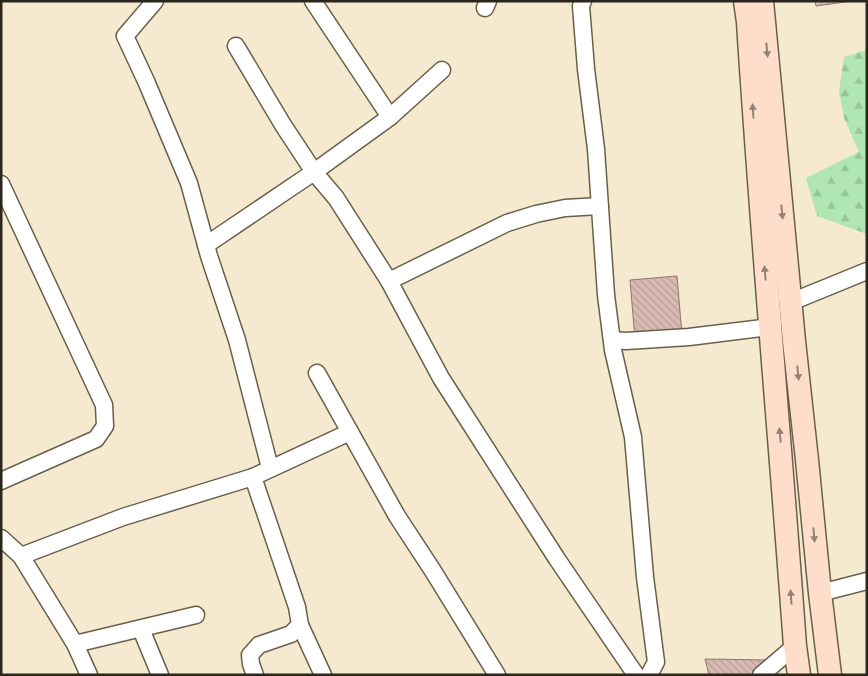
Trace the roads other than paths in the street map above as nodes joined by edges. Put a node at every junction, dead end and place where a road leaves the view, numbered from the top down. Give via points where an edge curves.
1 (155, 1) edge
2 (313, 1) edge
3 (745, 1) edge
4 (762, 1) edge
5 (578, 3) edge
6 (236, 46) dead end
7 (442, 70) dead end
8 (390, 117) junction
9 (314, 172) junction
10 (1, 184) edge
11 (600, 206) junction
12 (206, 245) junction
13 (867, 271) edge
14 (389, 281) junction
15 (791, 302) junction
16 (770, 327) junction
17 (612, 340) junction
18 (317, 372) dead end
19 (350, 432) junction
20 (270, 468) junction
21 (253, 477) junction
22 (1, 481) edge
23 (1, 538) edge
24 (21, 556) junction
25 (867, 582) edge
26 (820, 593) junction
27 (196, 615) dead end
28 (300, 625) junction
29 (141, 628) junction
30 (75, 644) junction
31 (795, 646) junction
32 (89, 675) edge
33 (160, 675) edge
34 (255, 675) edge
35 (323, 675) edge
36 (497, 675) edge
37 (636, 675) edge
38 (649, 675) edge
39 (761, 675) edge
40 (799, 675) edge
41 (830, 675) edge

1 - 12 street via 125,36 189,183
2 - 8 street
16 -> 3 main road
4 -> 15 main road
5 - 11 street
6 - 9 street
7 - 8 street
8 - 9 street
9 - 12 street
9 - 14 street via 336,198
10 - 22 street via 104,405 105,426 96,439
11 - 14 street via 565,208 507,224
11 - 17 street
12 - 20 street via 237,340
13 - 15 street
14 - 37 street via 441,378
15 -> 26 main road
16 - 17 street
31 -> 16 main road
17 - 38 street via 633,437 656,662
18 - 19 street
19 - 20 street
19 - 36 street via 397,516
20 - 21 street
21 - 24 street via 123,517
21 - 28 street via 297,607
23 - 24 street
24 - 30 street
25 - 26 street
26 - 41 main road
27 - 29 street
28 - 34 street via 291,634 259,645 250,655
28 - 35 street
29 - 30 street
29 - 33 street
30 - 32 street
31 - 39 street
31 - 40 main road

